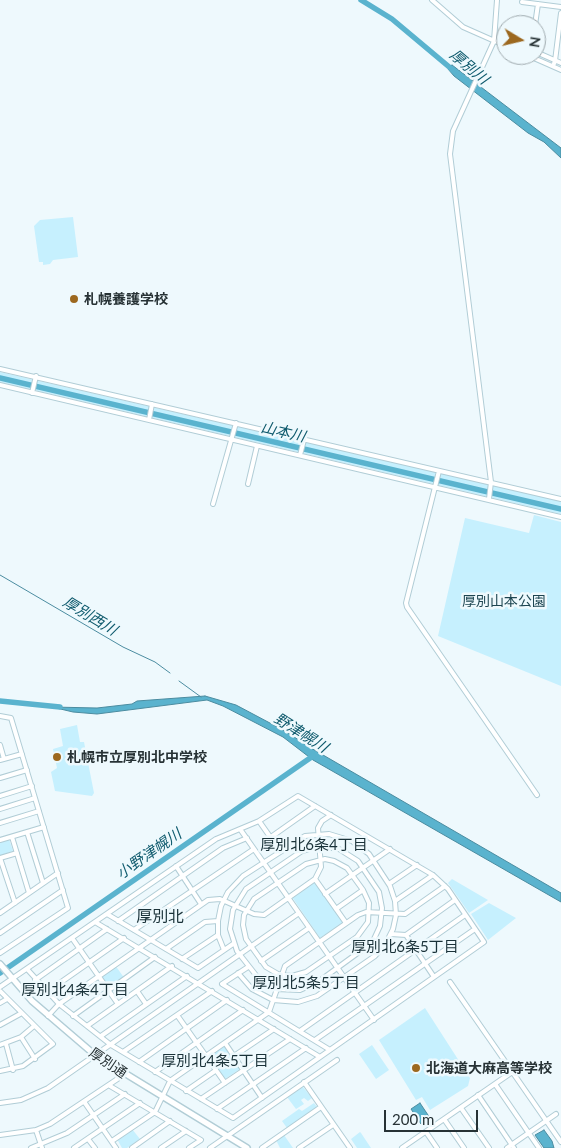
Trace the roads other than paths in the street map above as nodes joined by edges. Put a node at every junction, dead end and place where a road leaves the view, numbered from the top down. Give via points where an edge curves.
1 (432, 0) edge
2 (496, 0) edge
3 (522, 2) dead end
4 (538, 4) junction
5 (561, 7) edge
6 (561, 12) edge
7 (537, 15) edge
8 (560, 29) edge
9 (494, 41) junction
10 (546, 56) edge
11 (556, 60) junction
12 (546, 63) edge
13 (561, 63) edge
14 (553, 66) junction
15 (561, 70) edge
16 (0, 369) edge
17 (36, 376) junction
18 (0, 386) edge
19 (32, 392) junction
20 (152, 404) junction
21 (149, 419) junction
22 (236, 423) junction
23 (231, 438) junction
24 (304, 440) junction
25 (257, 446) junction
26 (300, 454) junction
27 (439, 471) junction
28 (491, 482) junction
29 (248, 484) dead end
30 (436, 486) junction
31 (489, 498) junction
32 (561, 499) edge
33 (213, 504) dead end
34 (561, 517) edge
35 (0, 716) edge
36 (0, 745) edge
37 (22, 754) junction
38 (2, 760) edge
39 (27, 770) junction
40 (0, 778) edge
41 (32, 786) junction
42 (537, 795) dead end
43 (0, 796) edge
44 (35, 798) junction
45 (315, 806) junction
46 (0, 809) edge
47 (39, 811) junction
48 (330, 815) junction
49 (259, 821) junction
50 (0, 822) edge
51 (44, 827) junction
52 (240, 829) junction
53 (28, 832) junction
54 (317, 834) junction
55 (12, 837) junction
56 (271, 837) junction
57 (247, 838) junction
58 (0, 840) edge
59 (319, 846) junction
60 (254, 849) junction
61 (390, 849) junction
62 (280, 851) junction
63 (17, 853) junction
64 (0, 858) edge
65 (320, 859) junction
66 (374, 861) junction
67 (264, 862) junction
68 (417, 865) junction
69 (176, 866) junction
70 (363, 868) junction
71 (58, 873) junction
72 (271, 873) junction
73 (6, 874) junction
74 (433, 875) junction
75 (0, 876) edge
76 (182, 876) junction
77 (352, 876) junction
78 (315, 879) junction
79 (43, 883) junction
80 (278, 883) junction
81 (389, 884) junction
82 (445, 886) junction
83 (63, 890) junction
84 (192, 890) junction
85 (363, 890) junction
86 (29, 893) junction
87 (325, 894) junction
88 (288, 898) junction
89 (223, 900) junction
90 (455, 900) junction
91 (395, 901) junction
92 (15, 903) junction
93 (201, 904) junction
94 (234, 905) junction
95 (336, 909) junction
96 (246, 911) junction
97 (0, 913) edge
98 (370, 913) junction
99 (107, 914) junction
100 (299, 914) junction
101 (382, 914) junction
102 (396, 914) junction
103 (465, 915) junction
104 (118, 921) junction
105 (95, 922) junction
106 (218, 922) junction
107 (346, 923) junction
108 (310, 928) junction
109 (107, 929) junction
110 (475, 929) junction
111 (134, 930) junction
112 (0, 933) edge
113 (391, 934) junction
114 (218, 935) junction
115 (406, 935) junction
116 (72, 938) junction
117 (124, 938) junction
118 (150, 940) junction
119 (319, 942) junction
120 (234, 944) junction
121 (140, 947) junction
122 (251, 947) junction
123 (79, 948) junction
124 (166, 949) junction
125 (224, 950) junction
126 (416, 950) junction
127 (0, 953) edge
128 (240, 955) junction
129 (155, 957) junction
130 (329, 957) junction
131 (182, 959) junction
132 (261, 961) junction
133 (89, 962) junction
134 (425, 963) junction
135 (0, 964) edge
136 (172, 966) junction
137 (248, 967) junction
138 (337, 968) junction
139 (27, 970) junction
140 (238, 973) junction
141 (280, 975) junction
142 (99, 976) junction
143 (187, 976) junction
144 (11, 977) junction
145 (434, 977) junction
146 (344, 978) junction
147 (35, 980) junction
148 (450, 982) dead end
149 (200, 984) junction
150 (0, 987) edge
151 (276, 989) junction
152 (109, 990) junction
153 (0, 991) edge
154 (137, 991) junction
155 (212, 991) junction
156 (47, 992) junction
157 (355, 993) junction
158 (6, 999) junction
159 (227, 1000) junction
160 (273, 1000) junction
161 (0, 1003) edge
162 (60, 1004) junction
163 (118, 1004) junction
164 (146, 1004) junction
165 (364, 1006) junction
166 (243, 1010) junction
167 (270, 1012) junction
168 (20, 1014) junction
169 (177, 1015) junction
170 (48, 1016) junction
171 (73, 1016) junction
172 (259, 1020) junction
173 (374, 1020) junction
174 (0, 1026) edge
175 (34, 1026) junction
176 (86, 1026) junction
177 (187, 1029) junction
178 (274, 1029) junction
179 (300, 1031) junction
180 (101, 1036) junction
181 (21, 1037) junction
182 (290, 1038) junction
183 (315, 1040) junction
184 (196, 1043) junction
185 (225, 1043) junction
186 (6, 1044) junction
187 (0, 1045) edge
188 (111, 1045) junction
189 (306, 1048) junction
190 (330, 1050) junction
191 (123, 1052) junction
192 (95, 1055) junction
193 (234, 1056) junction
194 (206, 1057) junction
195 (320, 1057) junction
196 (35, 1059) junction
197 (337, 1060) dead end
198 (139, 1062) junction
199 (521, 1066) dead end
200 (13, 1070) junction
201 (243, 1070) junction
202 (0, 1071) edge
203 (215, 1071) junction
204 (155, 1072) junction
205 (513, 1072) junction
206 (125, 1074) junction
207 (170, 1081) junction
208 (304, 1082) junction
209 (224, 1084) junction
210 (252, 1084) junction
211 (495, 1084) junction
212 (110, 1086) junction
213 (186, 1091) junction
214 (125, 1094) junction
215 (478, 1096) junction
216 (162, 1097) junction
217 (262, 1098) junction
218 (201, 1100) junction
219 (85, 1102) junction
220 (0, 1103) edge
221 (140, 1103) junction
222 (321, 1107) junction
223 (461, 1108) junction
224 (217, 1109) junction
225 (155, 1112) junction
226 (556, 1114) dead end
227 (94, 1116) junction
228 (444, 1119) junction
229 (170, 1121) junction
230 (546, 1121) junction
231 (333, 1125) junction
232 (103, 1129) junction
233 (36, 1130) junction
234 (186, 1131) junction
235 (426, 1132) junction
236 (529, 1133) junction
237 (0, 1135) edge
238 (227, 1136) junction
239 (88, 1139) junction
240 (112, 1141) junction
241 (561, 1142) edge
242 (42, 1146) edge
243 (513, 1146) edge
244 (31, 1148) edge
245 (74, 1148) edge
246 (94, 1148) edge
247 (116, 1148) edge
248 (132, 1148) edge
249 (161, 1148) edge
250 (189, 1148) edge
251 (210, 1148) edge
252 (246, 1148) edge
253 (262, 1148) edge
254 (300, 1148) edge
255 (350, 1148) edge
256 (402, 1148) edge
257 (437, 1148) edge
258 (464, 1148) edge
259 (489, 1148) edge
260 (507, 1148) edge
261 (540, 1148) edge

1 - 9 street via 463,26
2 - 9 street
3 - 4 street
4 - 5 street
4 - 7 street
6 - 8 street
8 - 11 street
9 - 28 street via 450,142 450,169
10 - 11 street
11 - 13 street
11 - 14 street
12 - 14 street
14 - 15 street
16 - 17 street
17 - 19 street
17 - 20 street
18 - 19 street
19 - 21 street
20 - 21 street
20 - 22 street
21 - 23 street
22 - 23 street
22 - 24 street
23 - 25 street
23 - 33 street
24 - 26 street
24 - 27 street
25 - 26 street
25 - 29 street
26 - 30 street
27 - 28 street
27 - 30 street
28 - 31 street
28 - 32 street
30 - 31 street
30 - 42 street via 406,603
31 - 34 street
35 - 37 street via 11,718
36 - 38 street
37 - 38 street
37 - 39 street
39 - 40 street
39 - 41 street
41 - 43 street
41 - 44 street
44 - 46 street
44 - 47 street
45 - 48 street
45 - 49 street via 298,796
45 - 56 street
47 - 50 street
47 - 51 street
48 - 54 street via 320,824
48 - 61 street
49 - 52 street
49 - 56 street
51 - 53 street
51 - 71 street
52 - 57 street
52 - 69 street via 216,839
53 - 55 street
53 - 79 street
54 - 59 street
54 - 62 street via 299,839
54 - 66 street via 345,838 362,848
55 - 58 street
55 - 63 street
56 - 62 street
57 - 60 street
57 - 76 street via 223,848
59 - 65 street
59 - 70 street via 346,852
59 - 72 street via 302,851
60 - 67 street
60 - 84 street
61 - 66 street
61 - 68 street
62 - 67 street
63 - 64 street
63 - 86 street
64 - 73 street
65 - 77 street via 339,863
65 - 78 street via 320,871
65 - 80 street via 306,864
66 - 70 street
66 - 81 street
67 - 72 street
67 - 89 street via 238,880
68 - 74 street
68 - 81 street
69 - 76 street
69 - 99 street
70 - 77 street
70 - 101 street via 379,892
71 - 79 street
71 - 83 street
72 - 80 street
72 - 94 street via 242,893
73 - 75 street
73 - 92 street
74 - 82 street
74 - 91 street
76 - 84 street
76 - 104 street
77 - 85 street
77 - 87 street
78 - 87 street
78 - 88 street
79 - 86 street
80 - 88 street
80 - 96 street via 254,899
81 - 91 street
82 - 90 street
82 - 102 street via 405,914
83 - 112 street
83 - 127 street via 68,908
84 - 93 street
84 - 111 street
85 - 95 street
85 - 98 street
86 - 92 street
87 - 95 street
88 - 96 street via 264,914
88 - 100 street
89 - 93 street via 211,898
89 - 94 street
89 - 106 street
90 - 103 street
90 - 115 street
91 - 102 street
92 - 97 street
93 - 118 street
94 - 96 street
94 - 120 street via 230,923
95 - 107 street
96 - 122 street via 243,929
98 - 101 street
98 - 107 street via 362,913
98 - 130 street via 360,934
99 - 104 street
99 - 105 street
100 - 108 street
100 - 122 street
101 - 102 street
101 - 138 street via 374,938
102 - 113 street
103 - 110 street
103 - 126 street
104 - 111 street
105 - 109 street
105 - 116 street
106 - 114 street
106 - 124 street via 205,922
107 - 119 street
108 - 119 street
108 - 132 street
109 - 117 street
109 - 123 street
110 - 134 street
110 - 145 street via 484,942
111 - 118 street
113 - 115 street
113 - 146 street via 375,956
114 - 125 street
114 - 131 street
115 - 126 street
116 - 123 street
116 - 139 street
117 - 121 street
117 - 133 street
118 - 121 street
118 - 124 street
119 - 130 street
119 - 141 street via 285,966
120 - 125 street
120 - 128 street
121 - 129 street
121 - 142 street
122 - 128 street
122 - 132 street
123 - 133 street
123 - 147 street
124 - 131 street
125 - 131 street via 198,968
126 - 134 street
126 - 157 street
128 - 137 street
128 - 149 street
129 - 136 street
129 - 152 street
130 - 138 street
130 - 141 street via 302,974
132 - 141 street
133 - 142 street
133 - 156 street
134 - 145 street
134 - 165 street
135 - 144 main road, 厚別通
136 - 143 street
136 - 154 street
137 - 140 street
137 - 151 street via 264,983
138 - 146 street
138 - 151 street via 306,988
139 - 144 street
139 - 147 street
140 - 160 street via 252,989
140 - 167 street via 222,984
141 - 151 street
142 - 152 street
142 - 162 street
143 - 149 street
143 - 164 street
144 - 150 street
144 - 170 main road, 厚別通
145 - 173 street
146 - 157 street
146 - 160 street via 306,1000
147 - 156 street
148 - 205 street
149 - 155 street
149 - 188 street
151 - 160 street
152 - 163 street
152 - 171 street
153 - 158 street
154 - 163 street
154 - 164 street
155 - 159 street
155 - 169 street
156 - 162 street
157 - 165 street
157 - 179 street
158 - 161 street
158 - 168 street
159 - 166 street
159 - 177 street
160 - 167 street
162 - 170 street
162 - 171 street
163 - 176 street
164 - 180 street
165 - 173 street
165 - 183 street
166 - 172 street
166 - 184 street
167 - 172 street
167 - 179 street
168 - 174 street
168 - 175 street
169 - 177 street
169 - 191 street
170 - 192 main road, 厚別通
171 - 176 street
172 - 178 street
172 - 185 street
173 - 190 street
175 - 181 street
175 - 196 street via 53,1044
176 - 180 street
177 - 184 street
177 - 198 street
178 - 182 street
178 - 193 street
179 - 183 street
180 - 188 street
181 - 186 street
181 - 196 street
182 - 189 street
182 - 201 street
183 - 190 street
184 - 194 street
184 - 204 street
185 - 193 street
185 - 194 street
186 - 187 street
186 - 200 street
188 - 191 street
188 - 192 street
189 - 195 street
189 - 210 street
190 - 195 street
191 - 198 street
192 - 206 main road, 厚別通
192 - 220 street via 35,1096
193 - 201 street
194 - 203 street
194 - 207 street
195 - 217 street
196 - 200 street
197 - 208 street
198 - 204 street
199 - 205 street
200 - 202 street
201 - 209 street
201 - 210 street
203 - 209 street
203 - 213 street
204 - 207 street
205 - 211 street
205 - 230 street
206 - 212 street
206 - 216 main road, 厚別通
207 - 213 street
207 - 216 street
208 - 222 street
208 - 238 street
209 - 218 street
210 - 217 street
210 - 224 street
211 - 215 street
211 - 236 street
212 - 214 street
212 - 219 street
213 - 218 street
214 - 221 street
214 - 227 street
215 - 223 street
215 - 243 street
216 - 225 street
216 - 238 main road, 厚別通
217 - 224 street via 233,1118
218 - 224 street
219 - 227 street
219 - 233 street
221 - 225 street
221 - 232 street
222 - 231 street
222 - 253 street
223 - 228 street
223 - 259 street
225 - 229 street
225 - 240 street
226 - 230 street
227 - 232 street
227 - 242 street
228 - 235 street
228 - 258 street
229 - 234 street
229 - 248 street
230 - 236 street
230 - 241 street
231 - 254 street
231 - 255 street
232 - 239 street
232 - 240 street
233 - 237 street
233 - 242 street
234 - 249 street
234 - 250 street via 201,1140
235 - 256 street
235 - 257 street
236 - 243 street
236 - 261 street
238 - 251 street
238 - 252 main road, 厚別通
239 - 245 street
239 - 246 street
240 - 247 street
242 - 244 street
243 - 260 street

